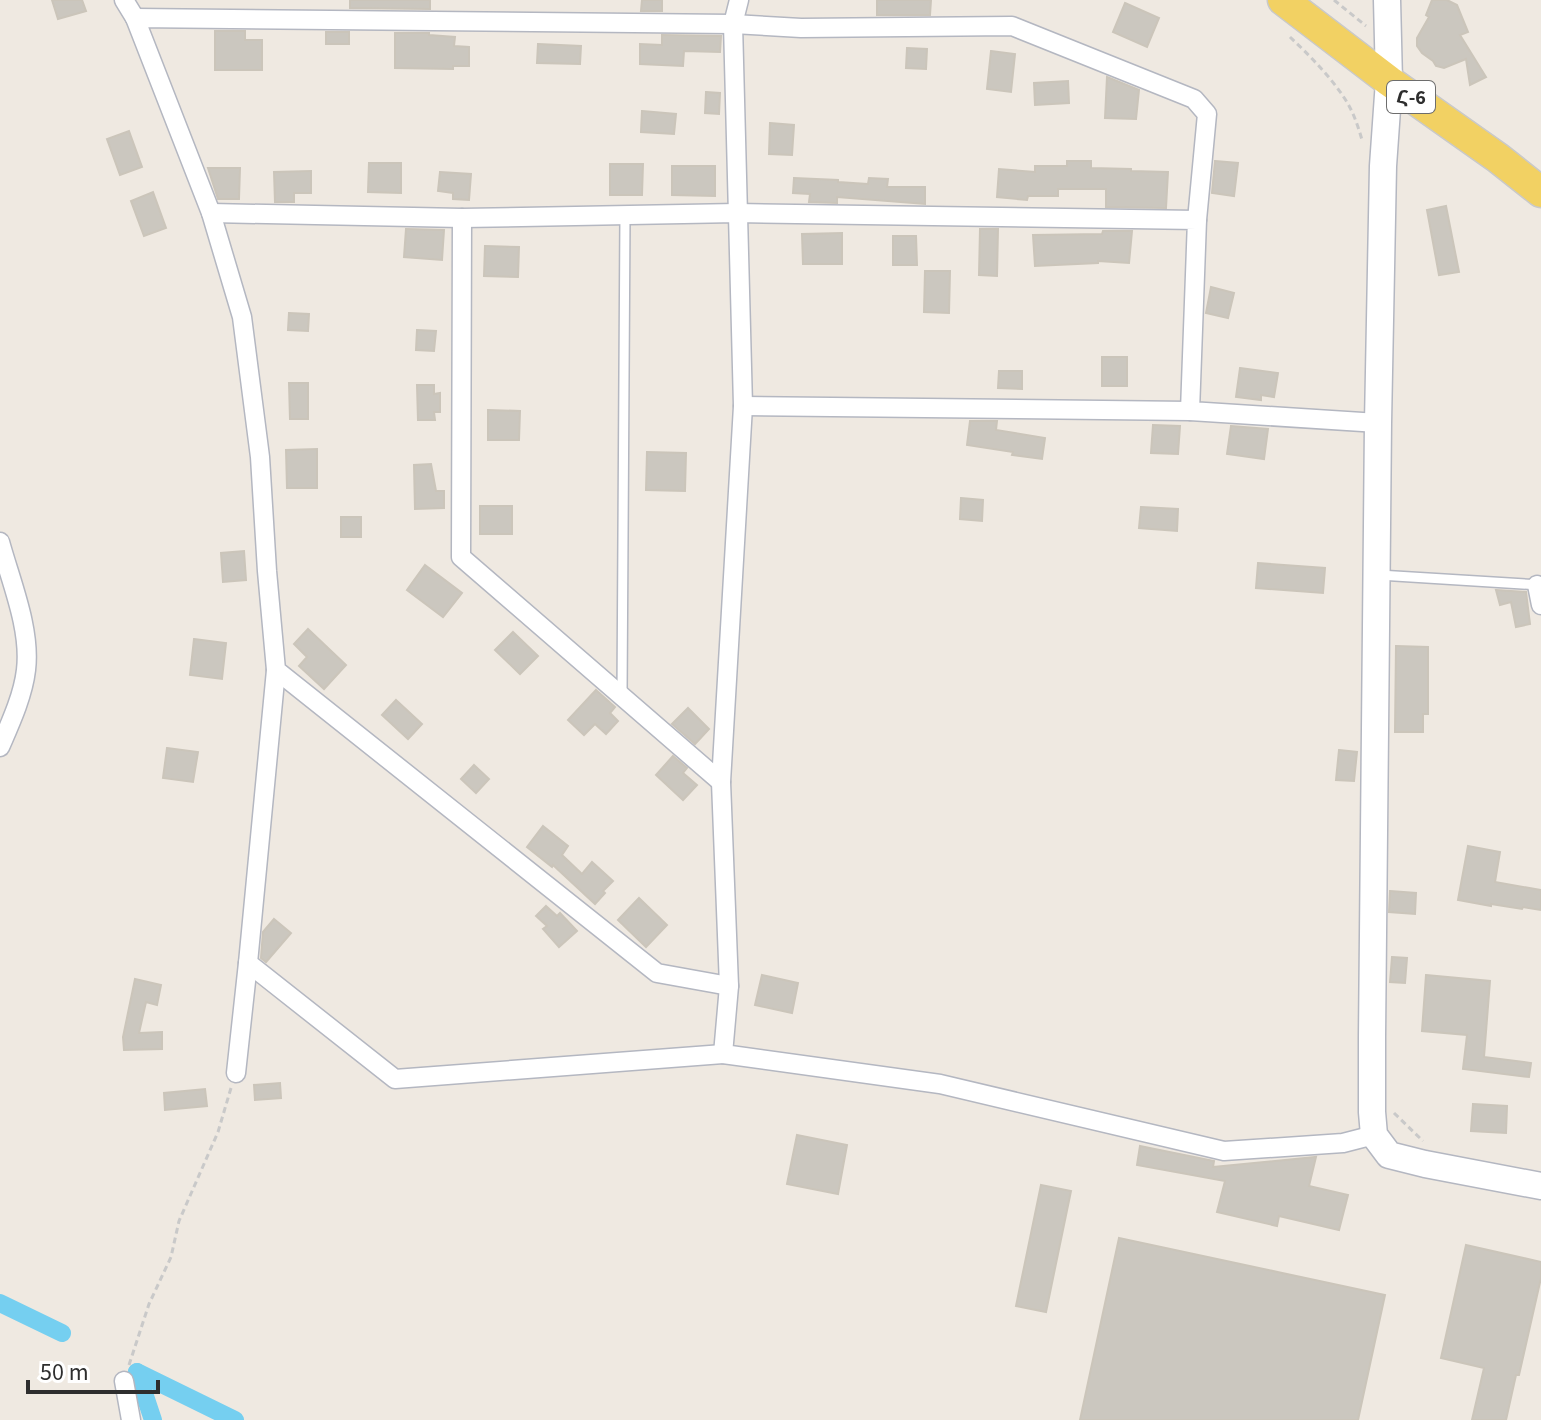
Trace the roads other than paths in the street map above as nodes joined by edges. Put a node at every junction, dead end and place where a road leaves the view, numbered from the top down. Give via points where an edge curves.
1 (124, 0) edge
2 (739, 0) edge
3 (1387, 0) edge
4 (1283, 15) edge
5 (135, 18) junction
6 (733, 24) junction
7 (1389, 81) junction
8 (1541, 192) edge
9 (211, 213) junction
10 (737, 213) junction
11 (625, 215) junction
12 (462, 218) junction
13 (1197, 220) junction
14 (743, 406) junction
15 (1190, 411) junction
16 (1378, 423) junction
17 (0, 542) edge
18 (1375, 574) junction
19 (1539, 585) edge
20 (1541, 605) edge
21 (276, 670) junction
22 (622, 696) junction
23 (0, 747) edge
24 (721, 782) junction
25 (248, 963) junction
26 (729, 986) junction
27 (723, 1054) junction
28 (236, 1073) road end
29 (1374, 1135) junction
30 (1541, 1186) edge
31 (124, 1381) road end
32 (131, 1420) edge

1 - 5 street
2 - 6 street
3 - 7 street
4 - 7 main road, Հ-6
5 - 6 street
5 - 9 street
6 - 10 street
6 - 13 street via 1012,26 1194,99 1207,114
7 - 8 main road, Հ-6
7 - 16 street
9 - 12 street
9 - 21 street via 242,317 260,457
10 - 11 street
10 - 13 street
10 - 14 street
11 - 12 street
11 - 22 lane
12 - 22 street via 461,557
13 - 15 street
14 - 15 street
14 - 24 street
15 - 16 street
16 - 18 street
17 - 23 street via 26,634 27,656 20,696
18 - 19 lane
18 - 29 street
19 - 20 street
21 - 25 street
21 - 26 street via 657,973
22 - 24 street
24 - 26 street
25 - 27 street via 395,1079
25 - 28 street
26 - 27 street
27 - 29 street via 940,1084 1224,1151 1343,1143
29 - 30 street via 1389,1155
31 - 32 street

